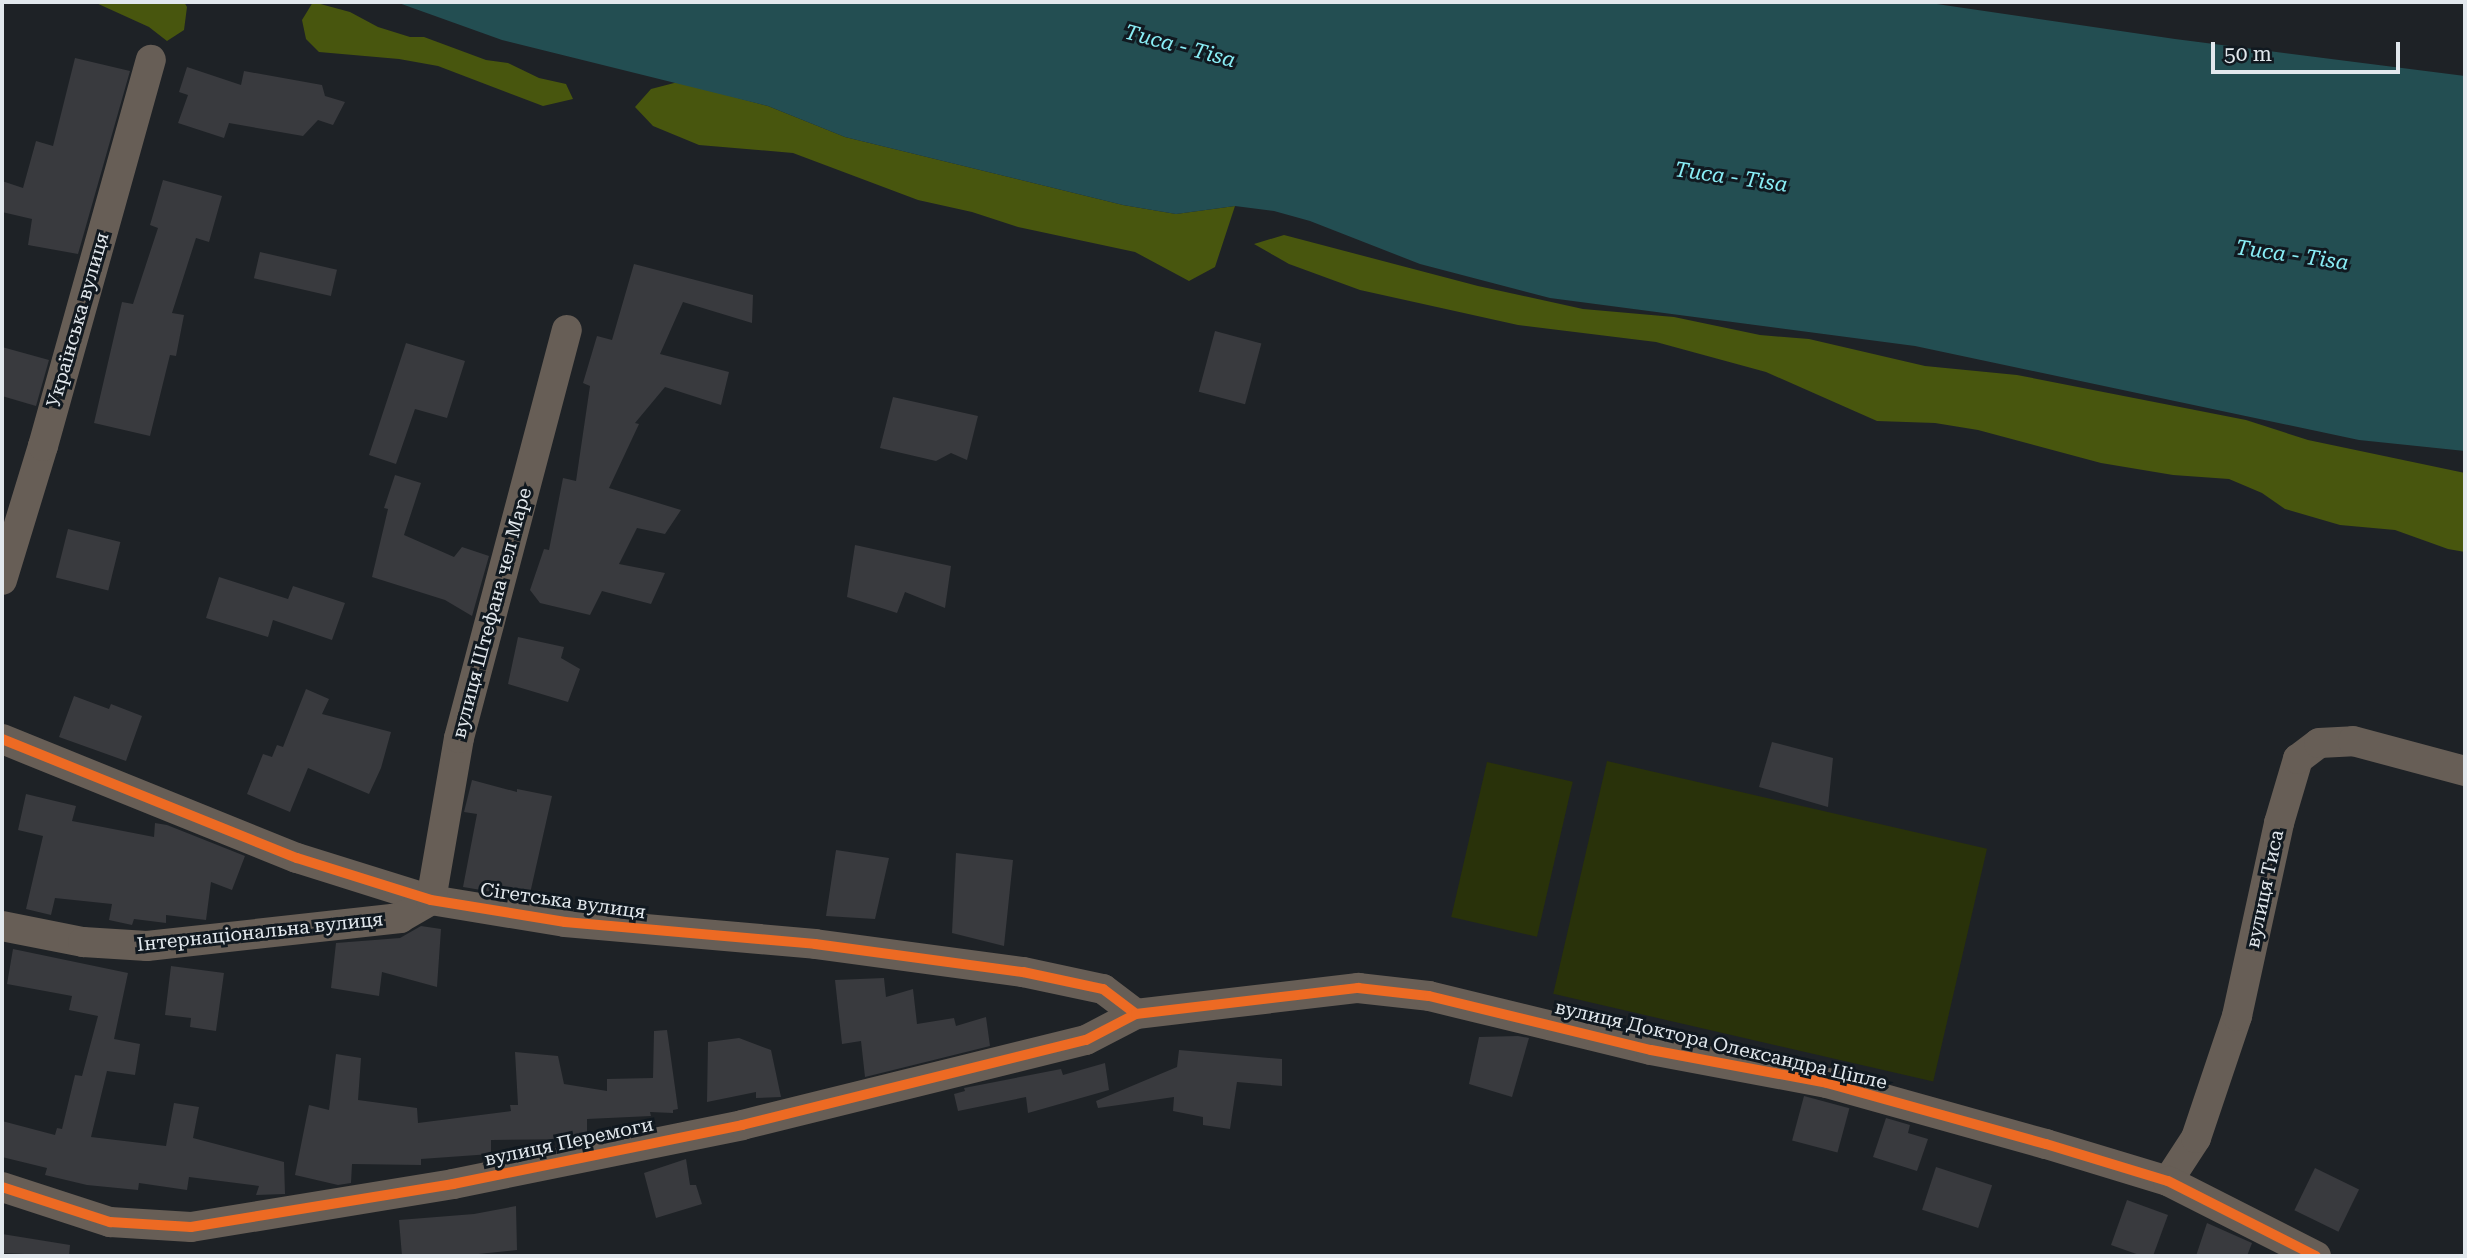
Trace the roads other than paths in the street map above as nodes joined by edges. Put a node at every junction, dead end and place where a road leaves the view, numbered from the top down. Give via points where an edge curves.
1 (151, 60) dead end
2 (567, 330) dead end
3 (2, 580) edge
4 (2, 739) edge
5 (2465, 771) edge
6 (431, 900) junction
7 (2, 926) edge
8 (1136, 1014) junction
9 (2168, 1181) junction
10 (2, 1187) edge
11 (2316, 1256) edge

1 - 3 street, Українська вулиця
2 - 6 street, вулиця Штефана чел Маре via 459,738
4 - 6 street, Сігетська вулиця via 297,858
5 - 9 street, вулиця Тиса via 2353,741 2319,743 2298,759 2279,823 2237,1016 2196,1138
6 - 7 street, Інтернаціональна вулиця via 400,918 147,946 83,942
6 - 8 street, Сігетська вулиця via 565,922 815,944 1023,972 1103,989
8 - 9 street, вулиця Доктора Олександра Ціпле via 1358,988 1430,996 1651,1049 1827,1083
8 - 10 street, вулиця Перемоги via 1086,1040 742,1125 453,1184 191,1227 110,1222
9 - 11 street, вулиця Доктора Олександра Ціпле

